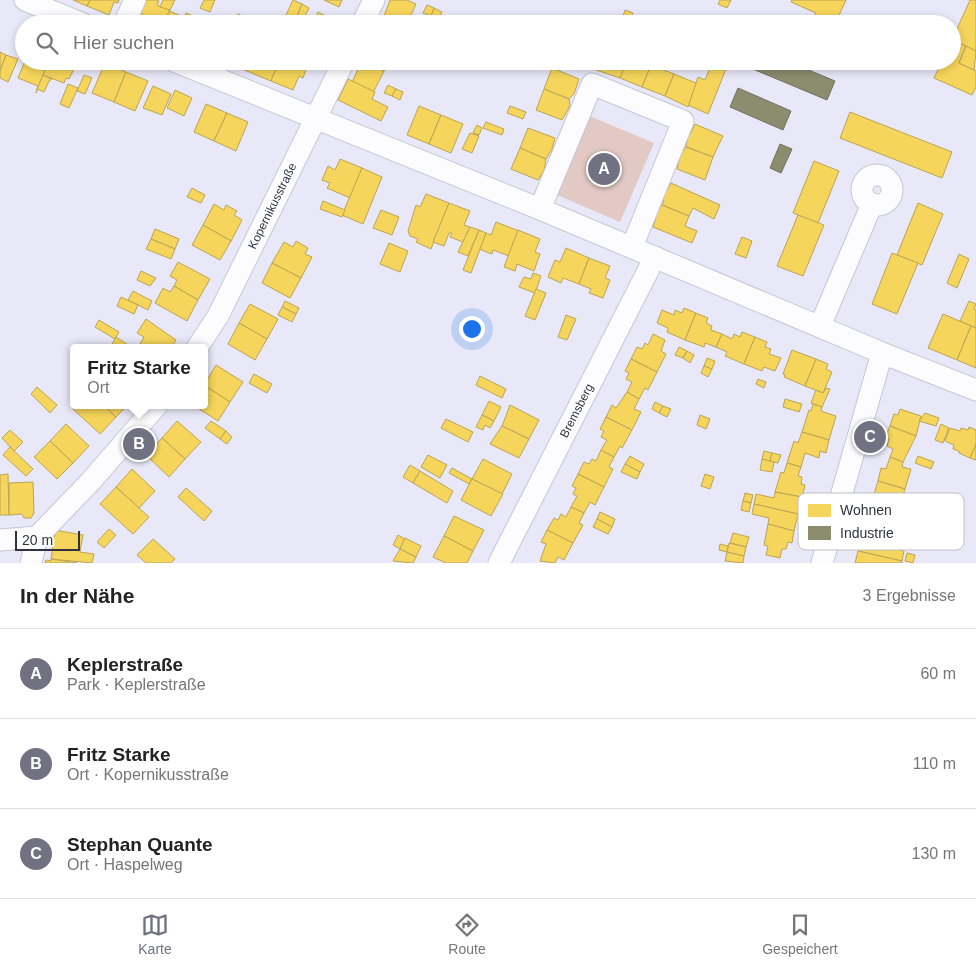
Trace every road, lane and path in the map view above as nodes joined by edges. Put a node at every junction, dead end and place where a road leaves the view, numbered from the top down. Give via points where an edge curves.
1 (24, 0) edge
2 (135, 0) edge
3 (374, 0) edge
4 (61, 15) edge
5 (128, 15) edge
6 (366, 15) edge
7 (196, 70) edge
8 (340, 70) edge
9 (316, 120) junction
10 (872, 204) dead end
11 (540, 209) junction
12 (632, 247) junction
13 (654, 257) junction
14 (820, 326) junction
15 (200, 344) edge
16 (882, 353) junction
17 (976, 390) edge
18 (154, 409) edge
19 (842, 493) edge
20 (37, 537) junction
21 (0, 540) edge
22 (826, 550) edge
23 (31, 563) edge
24 (499, 563) edge
25 (822, 563) edge

1 - 4 street
2 - 5 street
3 - 6 street
7 - 9 street
8 - 9 street, Kopernikusstraße
9 - 11 street
9 - 15 street, Kopernikusstraße via 218,316
10 - 14 street
11 - 12 street
11 - 12 street via 592,84 683,121
12 - 13 street
13 - 14 street
13 - 24 street, Bremsberg
14 - 16 street
16 - 17 street
16 - 19 street
18 - 20 street
20 - 21 street
20 - 23 street
22 - 25 street

